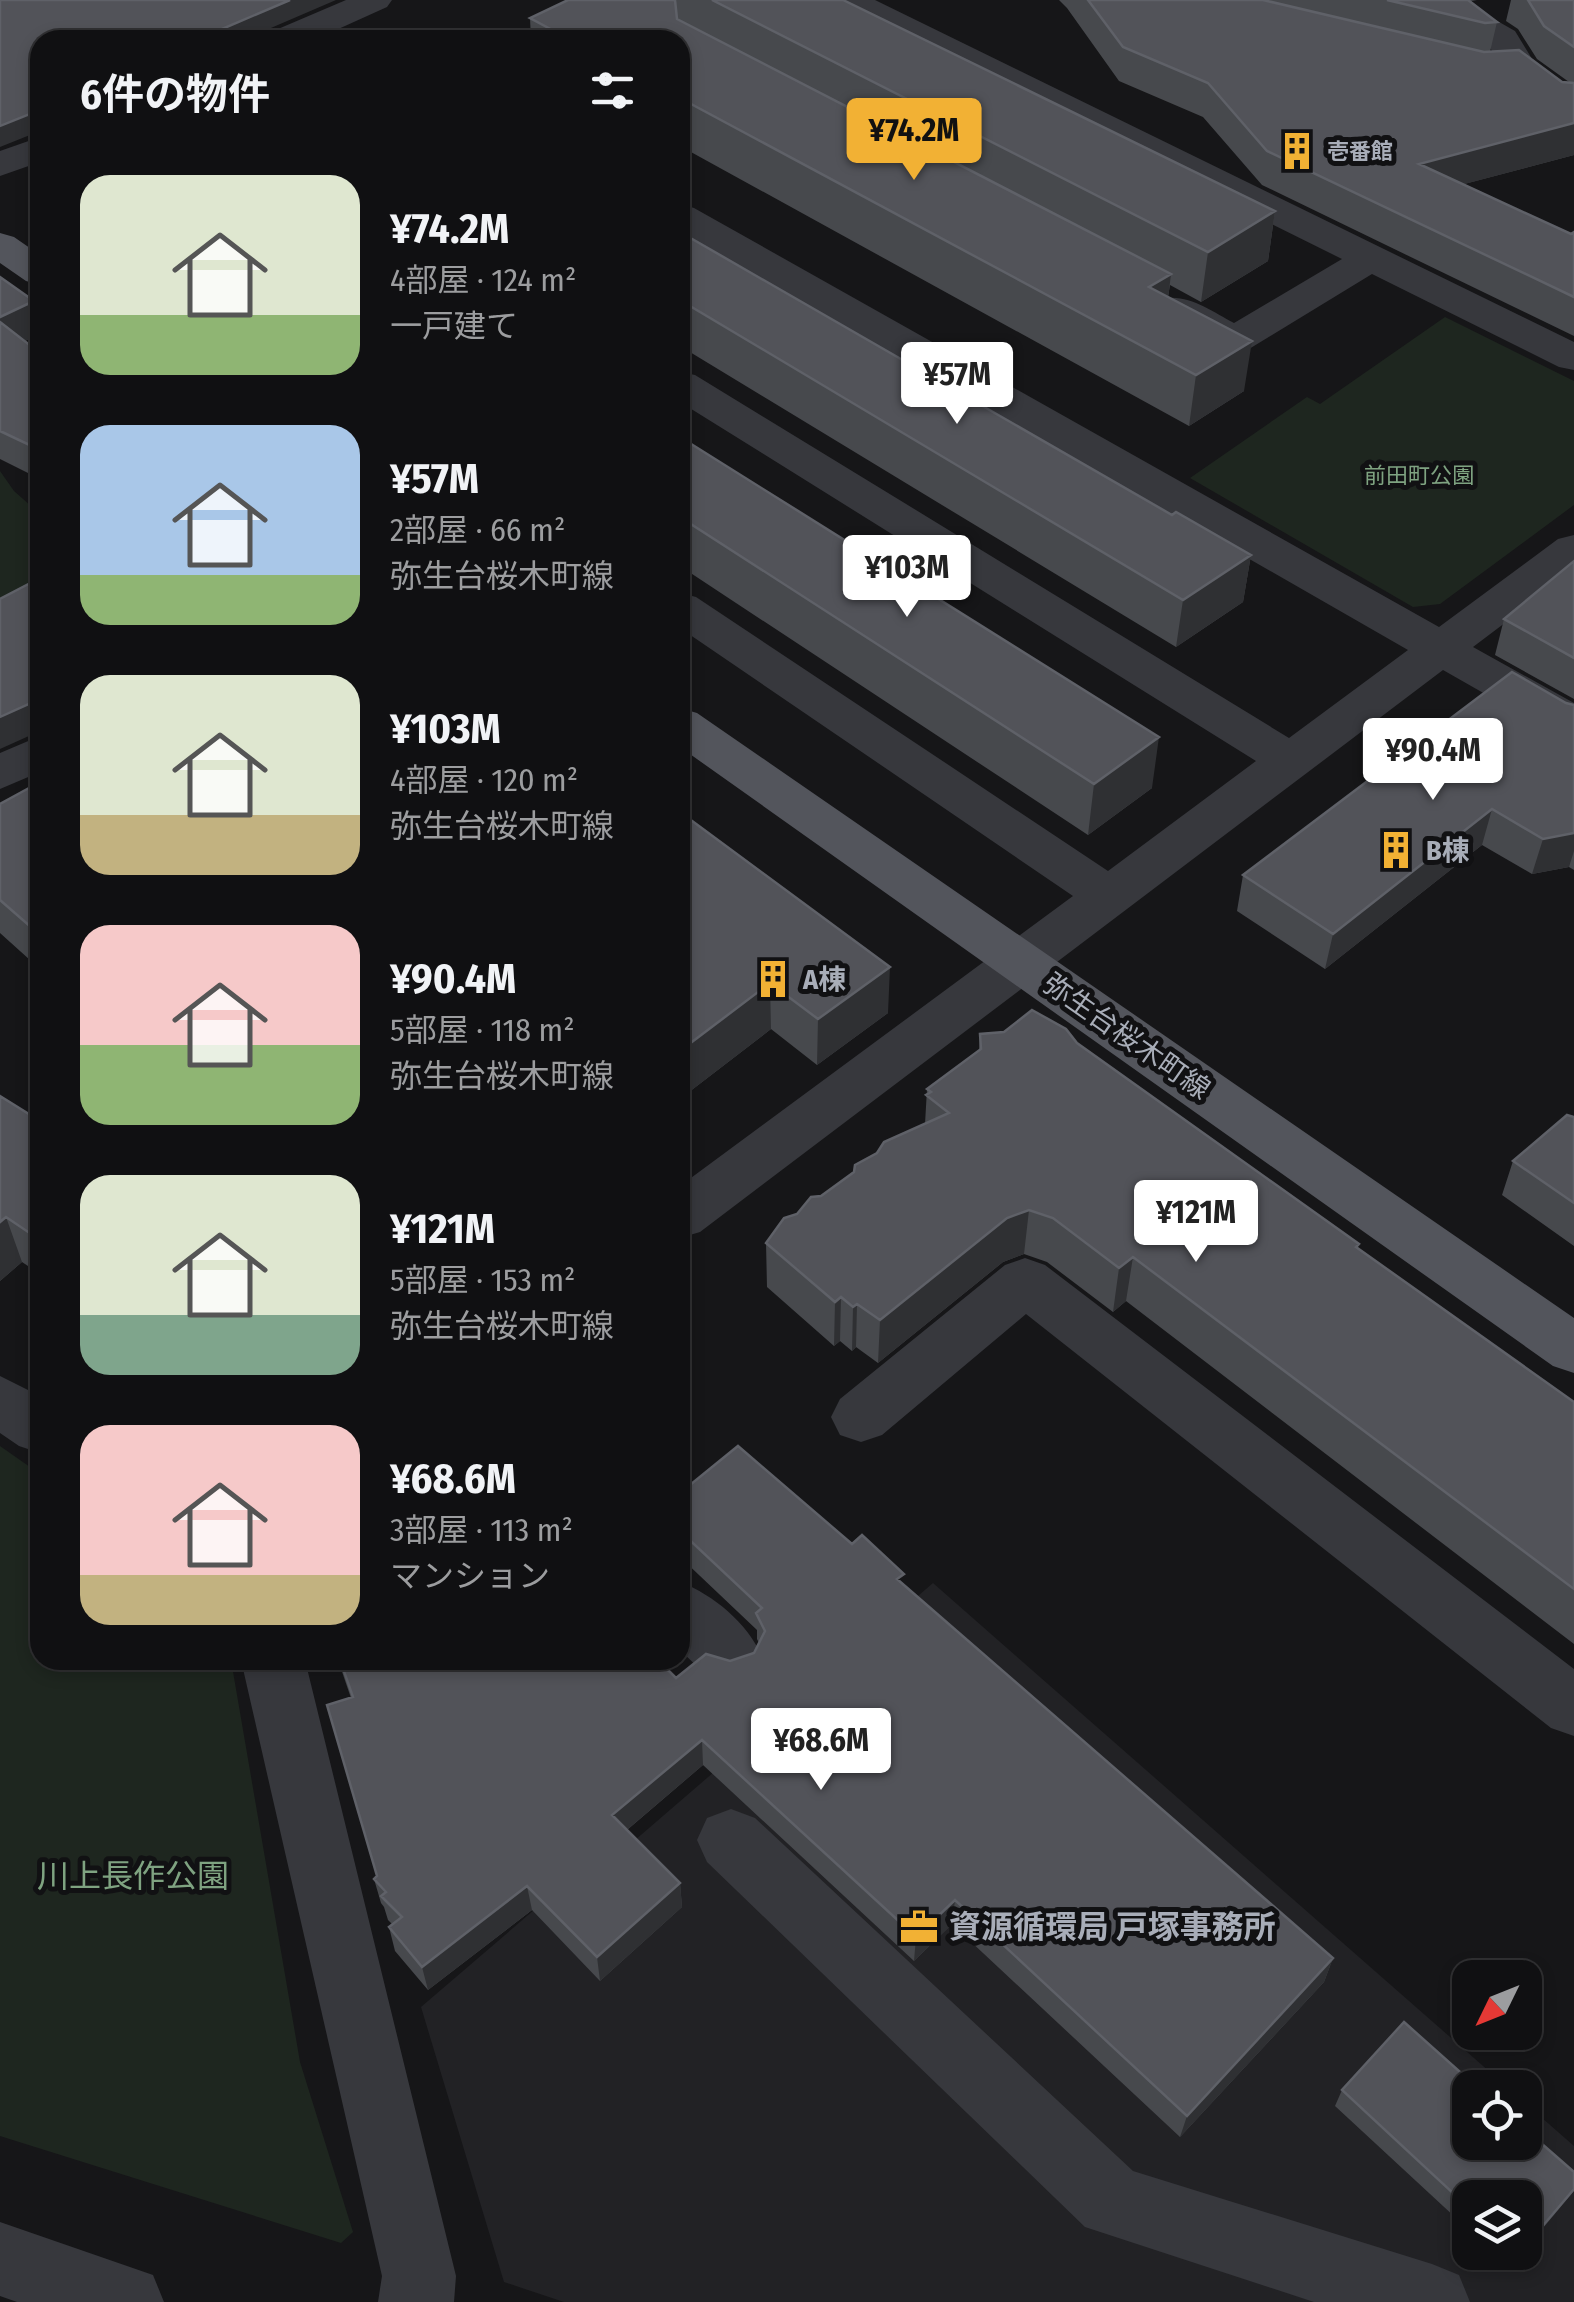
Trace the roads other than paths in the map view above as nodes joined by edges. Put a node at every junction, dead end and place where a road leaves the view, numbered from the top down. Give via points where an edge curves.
1 (288, 0) edge
2 (375, 0) edge
3 (848, 0) edge
4 (1410, 0) edge
5 (1520, 4) dead end
6 (1466, 17) junction
7 (333, 18) junction
8 (306, 30) edge
9 (354, 30) edge
10 (1520, 68) junction
11 (1478, 71) edge
12 (1574, 104) edge
13 (30, 152) edge
14 (0, 165) edge
15 (690, 187) edge
16 (690, 222) edge
17 (0, 245) edge
18 (1371, 258) junction
19 (30, 266) edge
20 (1149, 294) edge
21 (1574, 358) edge
22 (690, 390) edge
23 (1153, 484) junction
24 (1574, 548) edge
25 (690, 613) edge
26 (1440, 648) junction
27 (1574, 724) edge
28 (690, 731) edge
29 (30, 757) edge
30 (1290, 761) junction
31 (0, 773) edge
32 (1110, 896) junction
33 (1022, 962) junction
34 (690, 1209) edge
35 (1574, 1349) edge
36 (0, 1401) edge
37 (861, 1417) dead end
38 (30, 1421) edge
39 (690, 1619) edge
40 (730, 1656) edge
41 (275, 1670) edge
42 (1574, 1707) edge
43 (731, 1840) dead end
44 (0, 2259) edge
45 (126, 2302) edge
46 (416, 2302) edge
47 (1432, 2302) edge

1 - 7 street
2 - 7 street
3 - 18 street
4 - 6 street
5 - 6 street
6 - 10 street via 1502,39
7 - 8 street
7 - 9 street
10 - 11 street
10 - 12 street
13 - 14 street
15 - 23 street via 1167,452
16 - 23 street
17 - 19 main road
18 - 20 street via 1236,340
18 - 21 street
22 - 30 street
23 - 26 street
24 - 26 street
25 - 32 street
26 - 27 street
26 - 30 street
28 - 33 main road, 弥生台桜木町線
29 - 31 street
30 - 32 street
32 - 33 street
33 - 34 street
33 - 35 main road, 弥生台桜木町線
36 - 38 street
37 - 42 street via 1025,1282
39 - 40 street
41 - 46 street via 419,2276
43 - 47 street via 1111,2201
44 - 45 street

